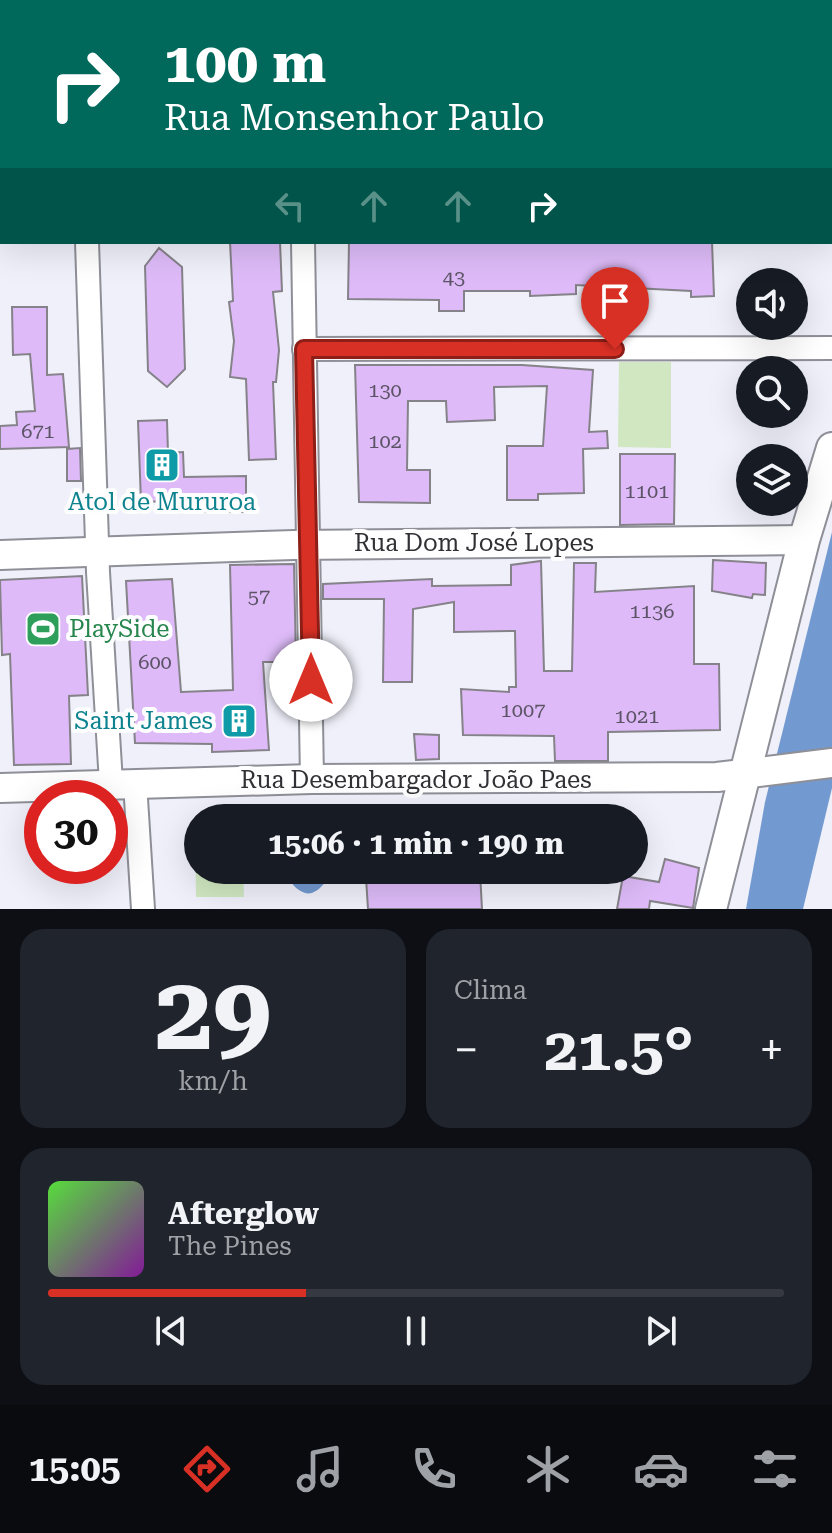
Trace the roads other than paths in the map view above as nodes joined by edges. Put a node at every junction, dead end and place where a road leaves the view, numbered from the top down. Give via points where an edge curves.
1 (87, 244) edge
2 (303, 244) edge
3 (832, 348) edge
4 (304, 349) junction
5 (832, 448) edge
6 (804, 540) junction
7 (310, 545) junction
8 (97, 552) junction
9 (0, 555) edge
10 (832, 763) edge
11 (751, 774) junction
12 (312, 779) junction
13 (123, 780) edge
14 (128, 783) edge
15 (24, 787) edge
16 (0, 788) edge
17 (128, 814) edge
18 (143, 909) edge
19 (711, 909) edge

1 - 8 street
2 - 4 street
3 - 4 street
4 - 7 street
5 - 6 main road
6 - 7 street, Rua Dom José Lopes
6 - 11 main road
7 - 8 street, Rua Dom José Lopes
7 - 12 street
8 - 9 street, Rua Dom José Lopes
8 - 13 street
10 - 11 street, Rua Desembargador João Paes
11 - 12 street, Rua Desembargador João Paes
11 - 19 main road
12 - 14 street, Rua Desembargador João Paes
15 - 16 street, Rua Desembargador João Paes
17 - 18 street

